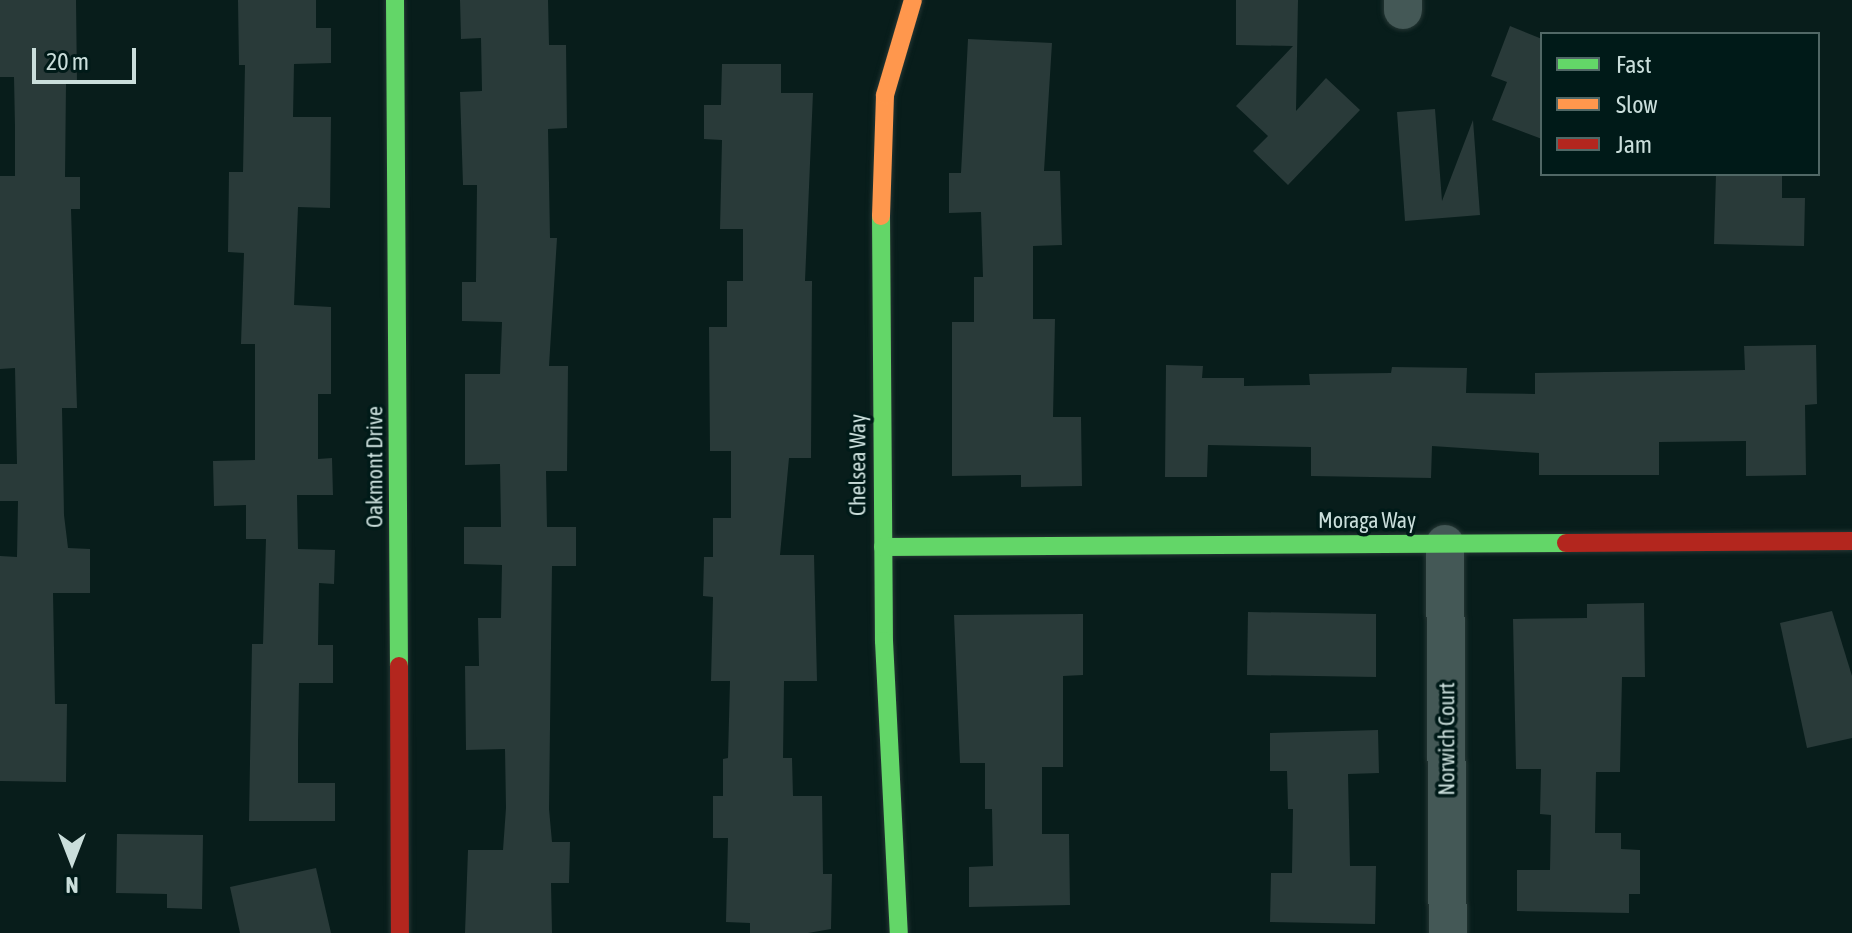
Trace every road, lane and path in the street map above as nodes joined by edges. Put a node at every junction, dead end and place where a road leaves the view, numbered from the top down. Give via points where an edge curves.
1 (395, 0) edge
2 (913, 0) edge
3 (1852, 541) edge
4 (1445, 544) junction
5 (883, 547) junction
6 (400, 933) edge
7 (899, 933) edge
8 (1448, 933) edge

1 - 6 street, Oakmont Drive
2 - 5 street, Chelsea Way via 885,95 880,148
3 - 4 street, Moraga Way
4 - 5 street, Moraga Way
4 - 8 street, Norwich Court
5 - 7 street, Chelsea Way

